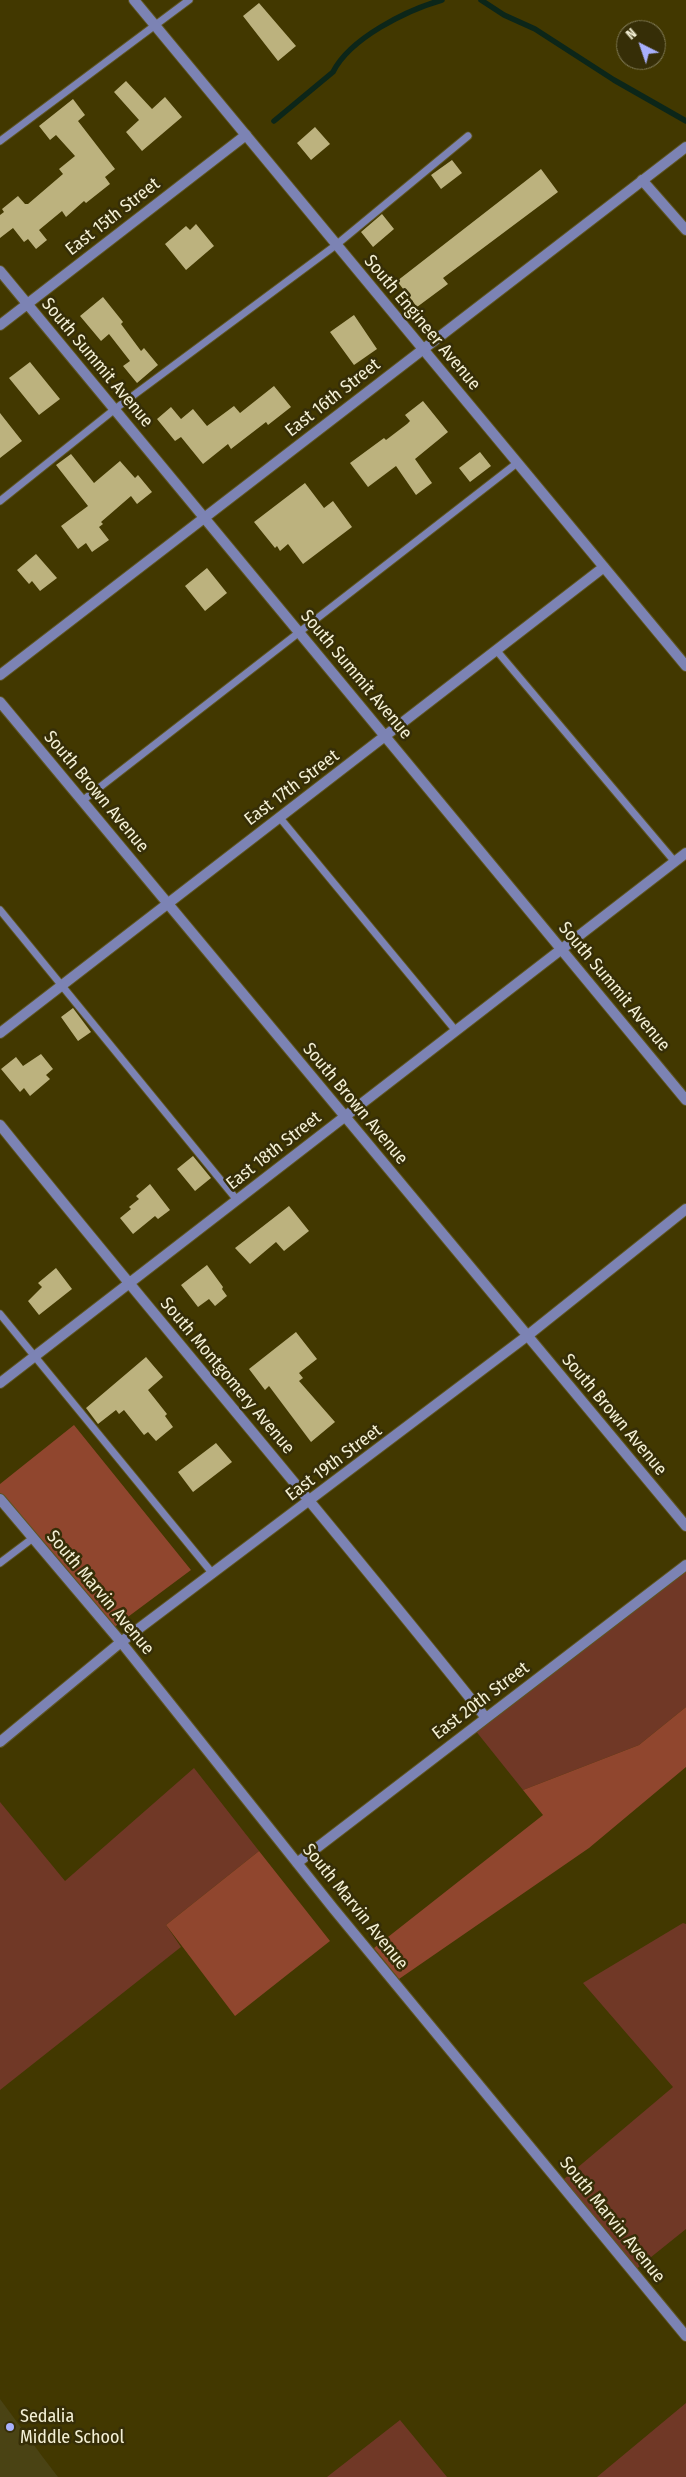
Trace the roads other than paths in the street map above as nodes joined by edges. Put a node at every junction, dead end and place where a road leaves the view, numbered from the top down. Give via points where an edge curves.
1 (134, 0) edge
2 (188, 0) edge
3 (155, 26) junction
4 (246, 135) junction
5 (468, 136) dead end
6 (0, 141) edge
7 (686, 147) edge
8 (642, 180) junction
9 (686, 230) edge
10 (336, 244) junction
11 (0, 272) edge
12 (27, 304) junction
13 (0, 325) edge
14 (423, 349) junction
15 (115, 409) junction
16 (517, 464) junction
17 (0, 501) edge
18 (204, 518) junction
19 (604, 567) junction
20 (300, 634) junction
21 (497, 651) junction
22 (686, 666) edge
23 (0, 675) edge
24 (0, 702) edge
25 (386, 737) junction
26 (82, 801) junction
27 (280, 818) junction
28 (686, 853) edge
29 (674, 862) junction
30 (168, 904) junction
31 (0, 910) edge
32 (562, 950) junction
33 (62, 986) junction
34 (456, 1031) junction
35 (0, 1033) edge
36 (686, 1100) edge
37 (344, 1118) junction
38 (0, 1125) edge
39 (237, 1200) junction
40 (686, 1210) edge
41 (128, 1284) junction
42 (0, 1314) edge
43 (527, 1336) junction
44 (35, 1356) junction
45 (0, 1383) edge
46 (0, 1498) edge
47 (310, 1502) junction
48 (686, 1526) edge
49 (33, 1538) junction
50 (0, 1563) edge
51 (686, 1565) edge
52 (213, 1574) junction
53 (122, 1642) junction
54 (486, 1718) junction
55 (0, 1742) edge
56 (297, 1863) junction
57 (686, 2336) edge

1 - 3 street, South Engineer Avenue
2 - 3 lane
3 - 4 street, South Engineer Avenue
3 - 6 lane
4 - 10 street, South Engineer Avenue
4 - 12 street, East 15th Street
5 - 10 lane
7 - 8 street, East 16th Street
8 - 9 street
8 - 14 street, East 16th Street
10 - 14 street, South Engineer Avenue
10 - 15 lane
11 - 12 street, South Summit Avenue
12 - 13 street, East 15th Street
12 - 15 street, South Summit Avenue
14 - 16 street, South Engineer Avenue
14 - 18 street, East 16th Street
15 - 17 lane
15 - 18 street, South Summit Avenue
16 - 19 street, South Engineer Avenue
16 - 20 lane
18 - 20 street, South Summit Avenue
18 - 23 street, East 16th Street
19 - 21 street, East 17th Street
19 - 22 street, South Engineer Avenue
20 - 25 street, South Summit Avenue
20 - 26 lane
21 - 25 street, East 17th Street
21 - 29 lane
24 - 26 street, South Brown Avenue
25 - 27 street, East 17th Street
25 - 32 street, South Summit Avenue
26 - 30 street, South Brown Avenue
27 - 30 street, East 17th Street
27 - 34 lane
28 - 29 street, East 18th Street
29 - 32 street, East 18th Street
30 - 33 street, East 17th Street
30 - 37 street, South Brown Avenue
31 - 33 lane
32 - 34 street, East 18th Street
32 - 36 street, South Summit Avenue
33 - 35 street, East 17th Street
33 - 39 lane
34 - 37 street, East 18th Street
37 - 39 street, East 18th Street
37 - 43 street, South Brown Avenue
38 - 41 street, South Montgomery Avenue
39 - 41 street, East 18th Street
40 - 43 street, East 19th Street
41 - 44 street, East 18th Street
41 - 47 street, South Montgomery Avenue
42 - 44 lane
43 - 47 street, East 19th Street
43 - 48 street, South Brown Avenue
44 - 45 street, East 18th Street
44 - 52 lane
46 - 49 street, South Marvin Avenue
47 - 52 street, East 19th Street
47 - 54 street, South Montgomery Avenue
49 - 50 lane
49 - 53 street, South Marvin Avenue
51 - 54 street, East 20th Street
52 - 53 street, East 19th Street
53 - 55 street, East 19th Street
53 - 56 street, South Marvin Avenue
54 - 56 street, East 20th Street
56 - 57 street, South Marvin Avenue

